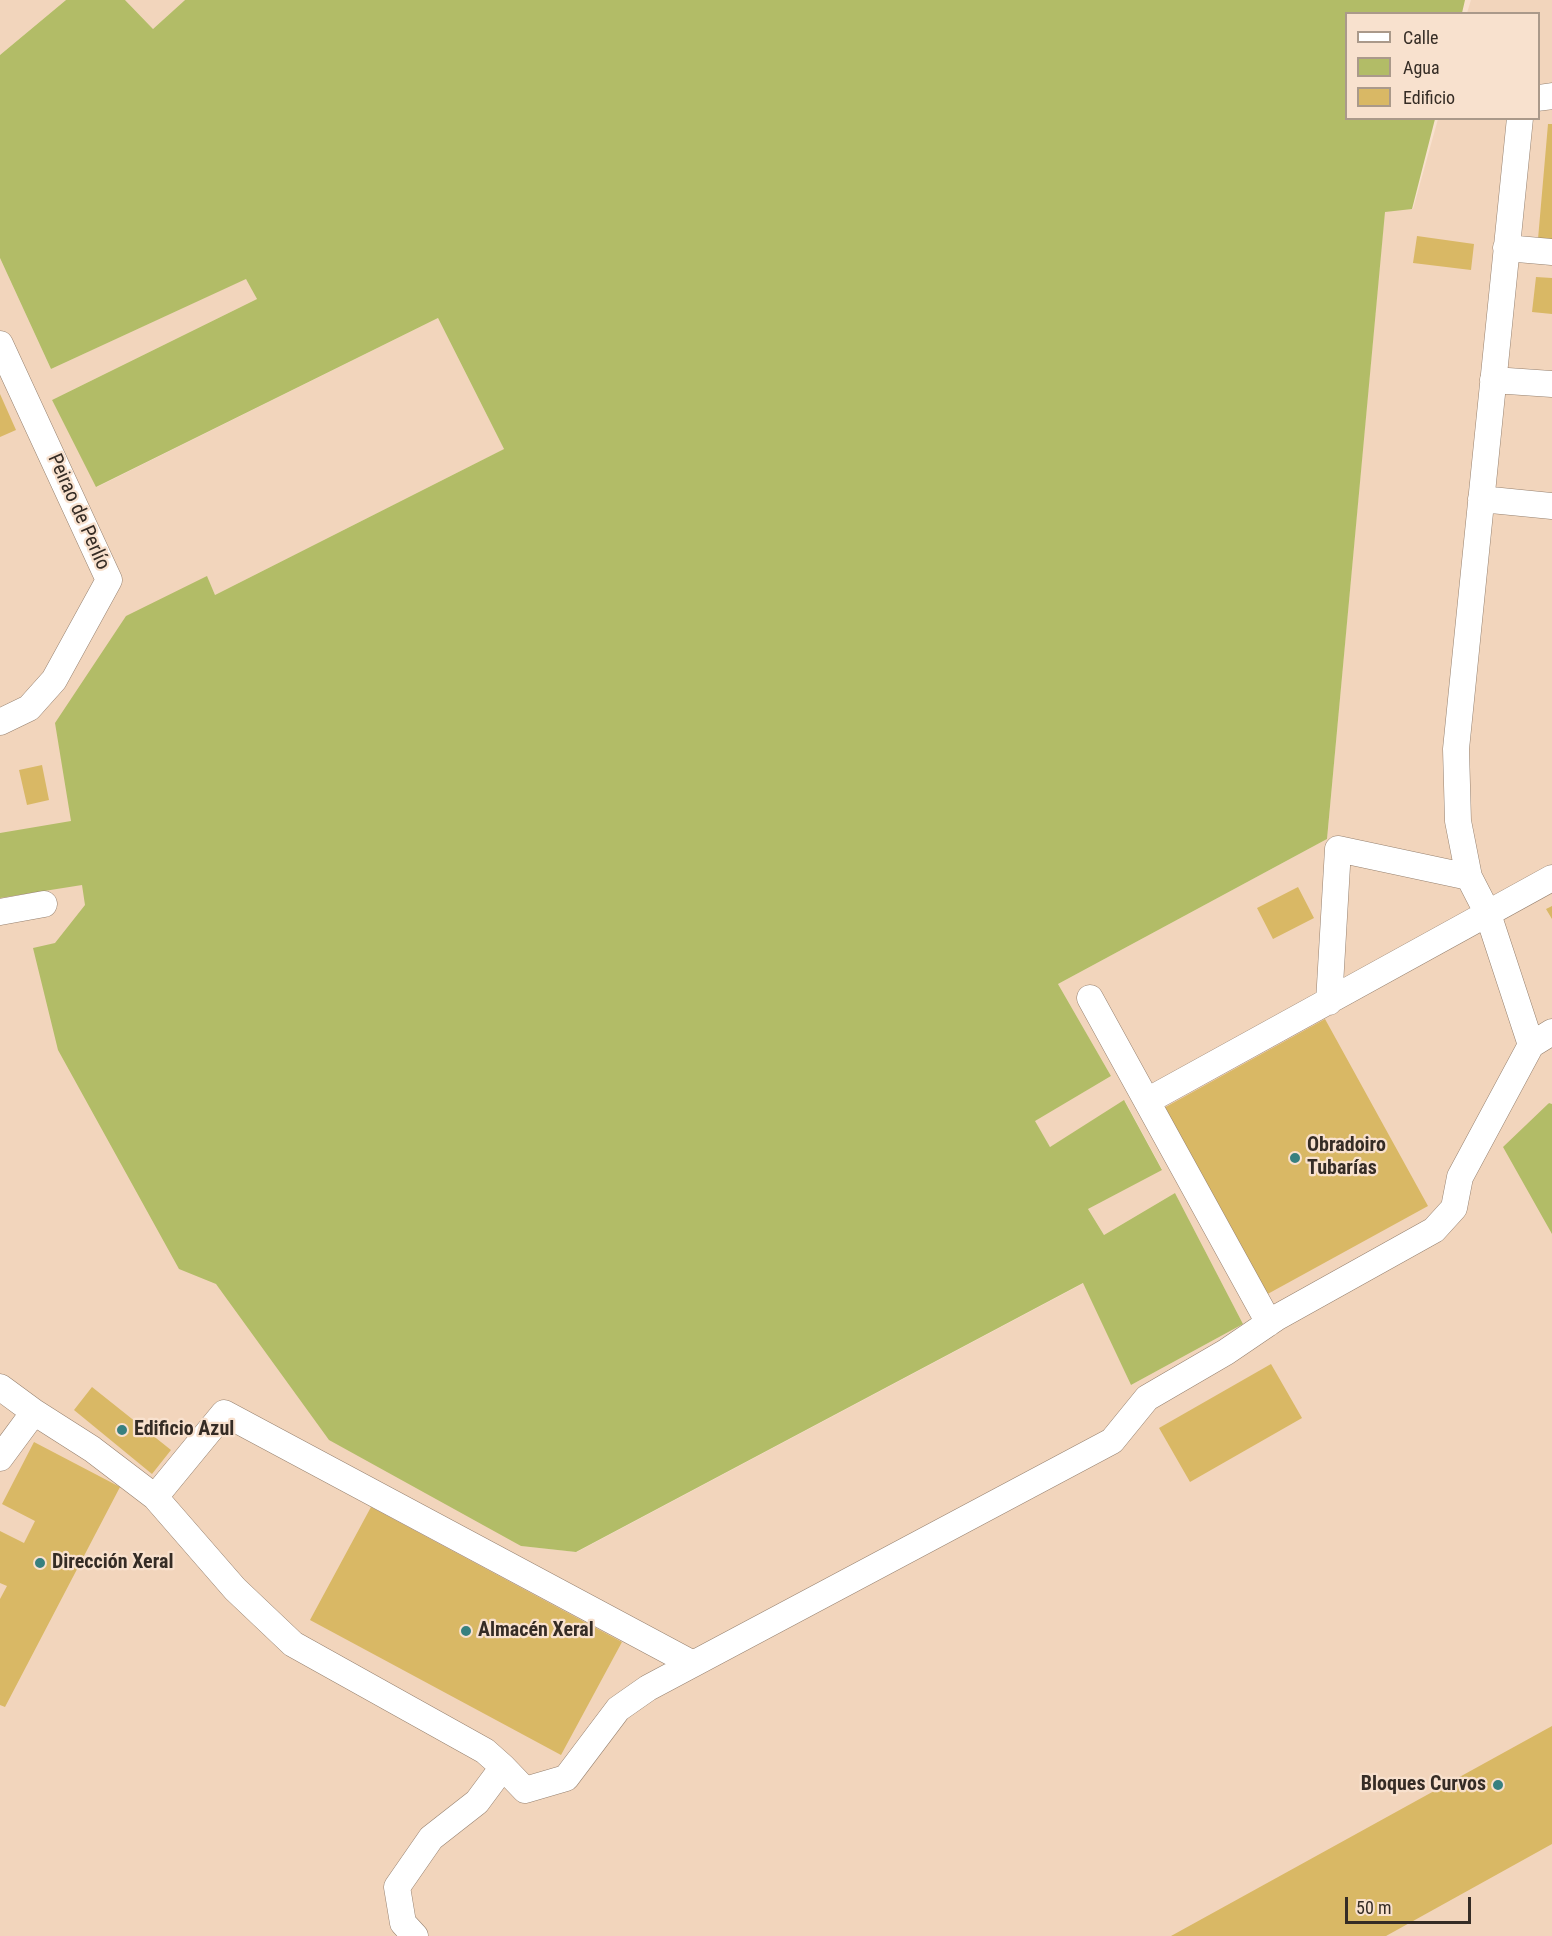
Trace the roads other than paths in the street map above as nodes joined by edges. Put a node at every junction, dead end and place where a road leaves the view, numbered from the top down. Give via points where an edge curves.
1 (1520, 120) edge
2 (1506, 248) junction
3 (1552, 252) edge
4 (0, 344) edge
5 (1493, 380) junction
6 (1552, 384) edge
7 (1481, 499) junction
8 (1552, 506) edge
9 (0, 722) edge
10 (1469, 877) junction
11 (1552, 878) edge
12 (44, 904) dead end
13 (0, 912) edge
14 (1488, 914) junction
15 (1090, 998) dead end
16 (1329, 1002) junction
17 (1542, 1039) edge
18 (1147, 1101) junction
19 (1269, 1323) junction
20 (0, 1387) edge
21 (34, 1412) junction
22 (0, 1458) edge
23 (155, 1497) junction
24 (693, 1664) junction
25 (502, 1767) junction
26 (416, 1936) edge

1 - 2 lane
2 - 3 lane
2 - 5 lane
4 - 9 lane, Peirao de Perlío via 109,580 54,680 29,708
5 - 6 lane
5 - 7 lane
7 - 8 lane
7 - 10 lane via 1456,749 1458,821
10 - 14 lane
10 - 16 lane via 1338,849
11 - 14 lane
12 - 13 lane
14 - 16 lane
14 - 17 lane
15 - 18 lane
16 - 18 lane
17 - 19 lane via 1460,1177 1454,1208 1434,1230
18 - 19 lane
19 - 24 lane via 1146,1398 1112,1441
20 - 21 lane
21 - 22 lane
21 - 23 lane via 93,1449
23 - 24 lane via 224,1413
23 - 25 lane via 235,1589 292,1644 484,1751
24 - 25 lane via 618,1709 566,1778 525,1790
25 - 26 lane via 477,1802 431,1838 397,1887 403,1923

